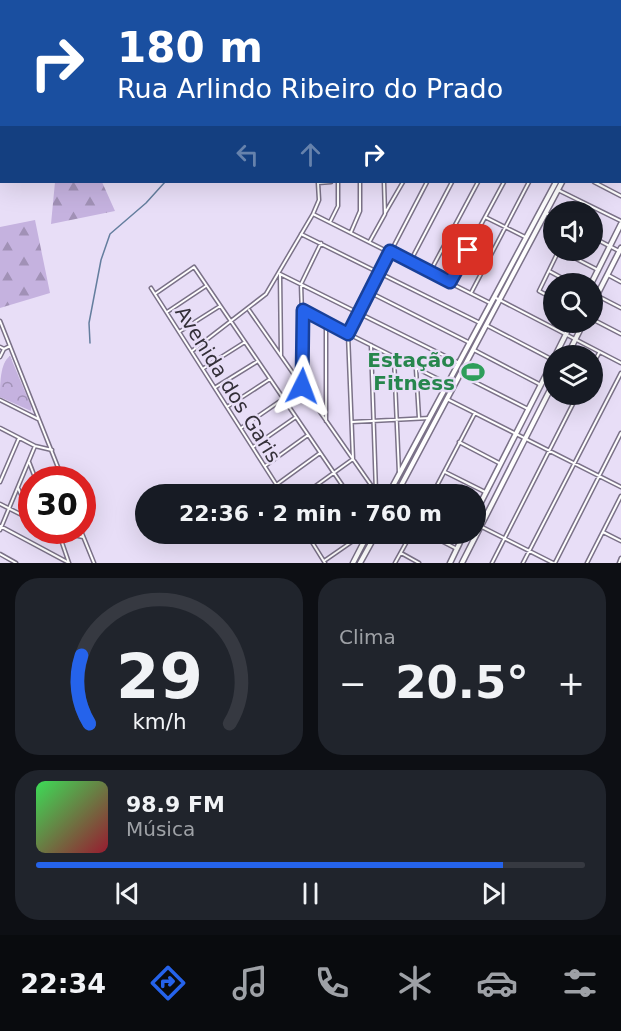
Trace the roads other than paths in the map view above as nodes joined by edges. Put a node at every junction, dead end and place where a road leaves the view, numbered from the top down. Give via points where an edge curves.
1 (318, 183) edge
2 (338, 183) edge
3 (360, 183) edge
4 (384, 183) edge
5 (402, 183) edge
6 (426, 183) edge
7 (451, 183) edge
8 (477, 183) edge
9 (503, 183) edge
10 (528, 183) edge
11 (556, 183) edge
12 (562, 183) edge
13 (596, 183) edge
14 (558, 190) junction
15 (621, 196) edge
16 (552, 201) edge
17 (313, 214) junction
18 (385, 214) junction
19 (543, 216) edge
20 (485, 217) junction
21 (539, 219) junction
22 (330, 222) junction
23 (621, 223) edge
24 (505, 227) junction
25 (351, 232) junction
26 (301, 234) junction
27 (526, 238) junction
28 (370, 242) junction
29 (603, 242) edge
30 (321, 243) junction
31 (610, 246) junction
32 (390, 251) junction
33 (620, 251) edge
34 (554, 261) edge
35 (581, 261) edge
36 (410, 262) junction
37 (598, 270) junction
38 (549, 271) joint
39 (430, 272) junction
40 (380, 273) junction
41 (553, 273) edge
42 (596, 273) edge
43 (280, 274) junction
44 (608, 275) junction
45 (450, 282) junction
46 (621, 282) edge
47 (603, 283) edge
48 (301, 284) junction
49 (206, 286) junction
50 (151, 288) dead end
51 (369, 292) junction
52 (471, 293) junction
53 (155, 294) junction
54 (494, 297) junction
55 (500, 299) junction
56 (603, 299) edge
57 (491, 303) junction
58 (220, 306) junction
59 (496, 306) junction
60 (621, 308) edge
61 (249, 310) junction
62 (303, 310) junction
63 (167, 312) junction
64 (359, 313) junction
65 (0, 321) edge
66 (543, 321) edge
67 (232, 323) junction
68 (326, 323) junction
69 (480, 323) junction
70 (486, 325) junction
71 (603, 325) edge
72 (179, 332) junction
73 (567, 333) joint
74 (578, 333) edge
75 (348, 334) junction
76 (621, 334) edge
77 (576, 338) junction
78 (245, 342) junction
79 (470, 343) junction
80 (371, 345) junction
81 (561, 345) edge
82 (572, 345) edge
83 (588, 345) edge
84 (10, 346) junction
85 (0, 347) edge
86 (4, 349) junction
87 (473, 350) junction
88 (192, 351) junction
89 (543, 353) edge
90 (603, 354) edge
91 (0, 357) edge
92 (281, 357) junction
93 (394, 357) junction
94 (258, 361) junction
95 (459, 363) junction
96 (621, 363) edge
97 (203, 369) junction
98 (416, 369) junction
99 (621, 373) edge
100 (460, 375) junction
101 (270, 379) junction
102 (543, 381) edge
103 (448, 384) junction
104 (541, 385) junction
105 (302, 386) junction
106 (216, 387) junction
107 (283, 398) junction
108 (447, 399) junction
109 (0, 400) edge
110 (543, 403) edge
111 (572, 405) edge
112 (227, 407) junction
113 (528, 409) junction
114 (475, 413) junction
115 (296, 417) junction
116 (418, 418) junction
117 (430, 418) junction
118 (38, 419) junction
119 (397, 419) junction
120 (326, 421) junction
121 (374, 421) junction
122 (352, 422) junction
123 (1, 428) edge
124 (241, 428) junction
125 (621, 433) edge
126 (0, 434) edge
127 (516, 434) junction
128 (308, 435) junction
129 (20, 438) junction
130 (525, 438) junction
131 (459, 442) junction
132 (35, 446) junction
133 (253, 447) junction
134 (52, 450) junction
135 (549, 451) junction
136 (320, 453) junction
137 (353, 459) junction
138 (28, 462) junction
139 (500, 464) junction
140 (575, 464) junction
141 (26, 466) edge
142 (30, 466) edge
143 (58, 466) edge
144 (265, 466) junction
145 (444, 471) junction
146 (333, 472) junction
147 (399, 476) junction
148 (600, 476) junction
149 (0, 482) edge
150 (275, 484) edge
151 (277, 484) edge
152 (317, 484) edge
153 (341, 484) edge
154 (370, 484) edge
155 (377, 484) edge
156 (394, 484) edge
157 (402, 484) edge
158 (438, 484) edge
159 (469, 484) edge
160 (621, 487) edge
161 (18, 488) edge
162 (486, 490) edge
163 (621, 496) edge
164 (0, 504) edge
165 (9, 509) junction
166 (486, 511) edge
167 (18, 513) edge
168 (0, 527) edge
169 (486, 530) edge
170 (603, 532) junction
171 (504, 539) junction
172 (621, 541) edge
173 (63, 544) edge
174 (87, 544) edge
175 (313, 544) edge
176 (348, 544) edge
177 (370, 544) edge
178 (406, 544) edge
179 (447, 544) edge
180 (459, 544) edge
181 (470, 544) edge
182 (362, 546) edge
183 (457, 549) junction
184 (529, 551) junction
185 (401, 553) junction
186 (0, 554) edge
187 (621, 558) edge
188 (324, 562) edge
189 (16, 563) edge
190 (69, 563) edge
191 (94, 563) edge
192 (353, 563) edge
193 (360, 563) edge
194 (395, 563) edge
195 (419, 563) edge
196 (450, 563) edge
197 (462, 563) edge
198 (492, 563) edge
199 (523, 563) edge
200 (554, 563) edge
201 (587, 563) edge
202 (619, 563) edge

1 - 17 street via 319,200
2 - 22 street via 338,206
3 - 25 street via 360,211
4 - 18 street
5 - 18 street
6 - 32 street
7 - 36 street
8 - 39 street
9 - 20 street
10 - 24 street
11 - 21 main road
12 - 14 main road
13 - 15 street
14 - 16 main road
14 - 23 street
17 - 22 street
17 - 26 street
18 - 28 street
19 - 21 main road
20 - 24 street
20 - 45 street
21 - 27 main road
21 - 55 main road
22 - 25 street
23 - 31 main road
24 - 27 street
24 - 52 street
25 - 28 street
26 - 30 street
26 - 43 street
27 - 54 main road
28 - 32 street
29 - 31 street
30 - 40 street
30 - 48 street
31 - 33 street
31 - 37 main road
32 - 36 street
32 - 40 street
33 - 44 main road
34 - 38 street
35 - 37 street
36 - 39 street
37 - 42 main road
38 - 41 street
39 - 45 street
40 - 51 street
40 - 69 street
43 - 48 street
43 - 61 street
43 - 92 street
44 - 46 street
44 - 47 main road
45 - 52 street
48 - 62 street
48 - 64 street
49 - 53 street via 194,267
49 - 58 street
49 - 63 street
50 - 53 street, Avenida dos Garis
51 - 64 street
51 - 79 street
52 - 57 street
53 - 63 street, Avenida dos Garis
54 - 55 street
54 - 57 main road
55 - 59 main road
55 - 66 street
56 - 60 street
57 - 59 street
57 - 69 main road
58 - 67 street
58 - 72 street
59 - 70 main road
61 - 67 street
61 - 92 street
62 - 68 street
62 - 105 street
63 - 72 street, Avenida dos Garis
64 - 75 street
64 - 95 street
65 - 84 street
67 - 78 street
67 - 88 street
68 - 75 street
68 - 120 street
69 - 79 main road
70 - 87 main road
70 - 89 street
71 - 76 street
72 - 88 street, Avenida dos Garis
73 - 77 street
73 - 81 main road
74 - 77 main road
75 - 80 street
75 - 122 street
77 - 82 main road
77 - 83 street
78 - 94 street
78 - 97 street
79 - 95 main road
80 - 93 street
80 - 121 street
84 - 86 street
84 - 118 street
85 - 86 street
86 - 91 street
87 - 100 main road
87 - 104 street
88 - 97 street, Avenida dos Garis
90 - 96 street
92 - 105 street
93 - 98 street
93 - 119 street
94 - 101 street
94 - 106 street
95 - 103 main road
97 - 106 street, Avenida dos Garis
98 - 103 street
98 - 116 street
99 - 140 street
100 - 108 main road
100 - 113 street
101 - 107 street
101 - 112 street
102 - 104 main road
103 - 117 main road
104 - 113 main road
105 - 107 street
105 - 120 street
106 - 112 street, Avenida dos Garis
107 - 115 street
107 - 124 street
108 - 114 street
108 - 157 main road
109 - 118 street
110 - 130 main road
111 - 135 street
112 - 124 street, Avenida dos Garis
113 - 127 main road
114 - 127 street
114 - 131 street
115 - 128 street
115 - 133 street
116 - 117 street
116 - 119 street
117 - 147 main road
118 - 134 street
119 - 121 street
119 - 147 street
120 - 137 street
121 - 122 street
121 - 155 street
122 - 137 street
123 - 126 street
123 - 129 street
124 - 133 street, Avenida dos Garis
125 - 148 street
127 - 130 street
127 - 139 main road
128 - 136 street
128 - 144 street
129 - 132 street
129 - 149 street
130 - 135 street
130 - 166 main road
131 - 139 street
131 - 145 street
132 - 134 street
132 - 138 street
133 - 144 street, Avenida dos Garis
134 - 143 street
135 - 140 street
135 - 171 street
136 - 146 street
136 - 151 street
137 - 146 street
137 - 154 street
138 - 141 street
138 - 142 street
139 - 162 main road
140 - 148 street
140 - 184 street
144 - 150 street, Avenida dos Garis
145 - 158 street
145 - 159 street
146 - 152 street
146 - 153 street
147 - 156 main road
148 - 160 street
148 - 200 street
161 - 165 street
163 - 170 street
164 - 165 street
165 - 167 street
165 - 168 street
168 - 190 street
169 - 171 street
170 - 172 street
170 - 201 street
171 - 184 street
171 - 198 street
173 - 190 street
174 - 191 street
175 - 188 street
176 - 188 street
177 - 193 main road
178 - 185 street
179 - 183 street
180 - 183 main road
181 - 197 main road
182 - 192 main road
183 - 196 main road
184 - 199 street
184 - 200 street
185 - 194 street
185 - 195 street
186 - 189 street
187 - 202 street

